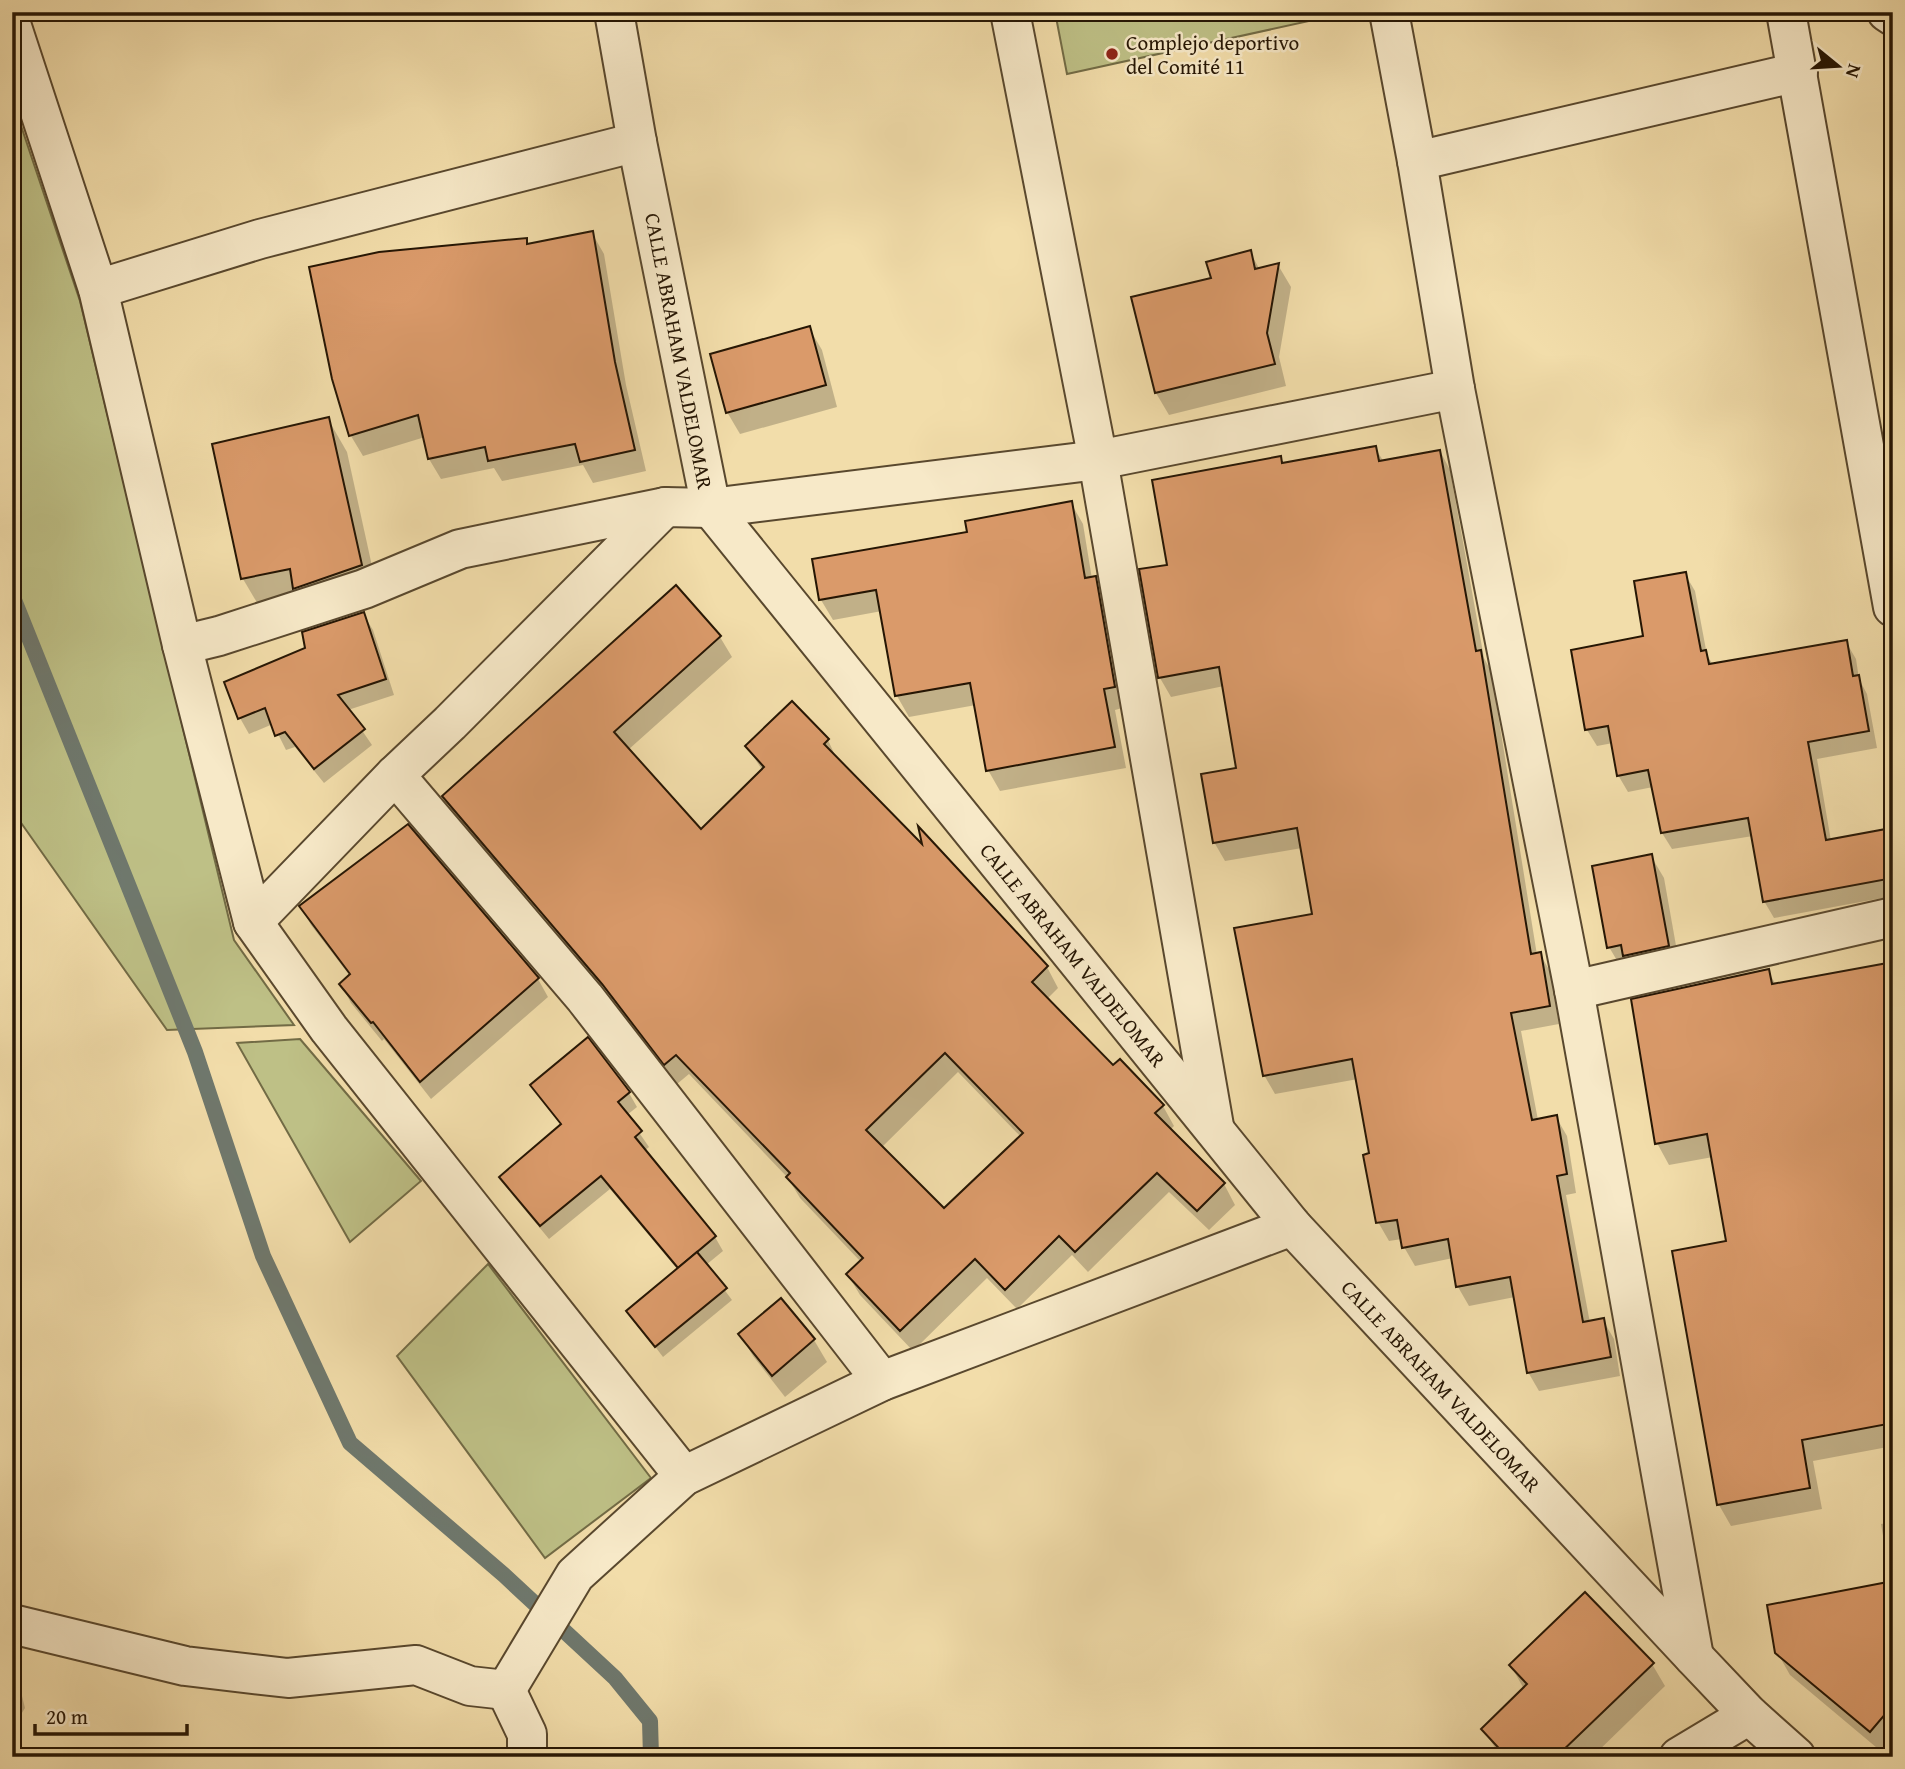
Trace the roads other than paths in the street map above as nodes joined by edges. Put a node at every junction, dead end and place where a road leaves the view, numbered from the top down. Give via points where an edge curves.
1 (614, 12) edge
2 (1010, 12) edge
3 (1389, 12) edge
4 (1786, 12) edge
5 (1887, 12) edge
6 (1893, 16) edge
7 (12, 27) edge
8 (1798, 72) junction
9 (637, 142) junction
10 (1417, 161) junction
11 (98, 289) junction
12 (1455, 389) junction
13 (1098, 460) junction
14 (1879, 472) edge
15 (665, 507) junction
16 (711, 508) junction
17 (1893, 607) edge
18 (181, 645) junction
19 (395, 775) junction
20 (1893, 917) edge
21 (253, 922) junction
22 (1574, 990) junction
23 (1214, 1129) junction
24 (1292, 1227) junction
25 (881, 1381) junction
26 (684, 1476) junction
27 (12, 1625) edge
28 (1694, 1657) junction
29 (514, 1678) junction
30 (1749, 1714) junction
31 (527, 1757) edge
32 (1679, 1757) edge
33 (1796, 1757) edge

1 - 9 street, CALLE ABRAHAM VALDELOMAR
2 - 13 street
3 - 10 street
4 - 8 street
5 - 6 street
7 - 11 street
8 - 10 street
8 - 14 street
9 - 11 street via 273,235
9 - 16 street, CALLE ABRAHAM VALDELOMAR
10 - 12 street
11 - 18 street
12 - 13 street
12 - 22 street
13 - 16 street
13 - 23 street
14 - 17 street
15 - 16 street
15 - 18 street via 460,549 363,589
15 - 19 street
16 - 23 street, CALLE ABRAHAM VALDELOMAR
18 - 21 street
19 - 21 street
19 - 25 street via 585,998
20 - 22 street
21 - 26 street via 329,1029
22 - 28 street
23 - 24 street, CALLE ABRAHAM VALDELOMAR
24 - 25 street
24 - 28 street, CALLE ABRAHAM VALDELOMAR
25 - 26 street
26 - 29 street via 575,1575
27 - 29 street via 185,1666 288,1678 416,1665 470,1686
28 - 30 street, CALLE ABRAHAM VALDELOMAR
29 - 31 street via 527,1734
30 - 32 street
30 - 33 street, CALLE ABRAHAM VALDELOMAR

